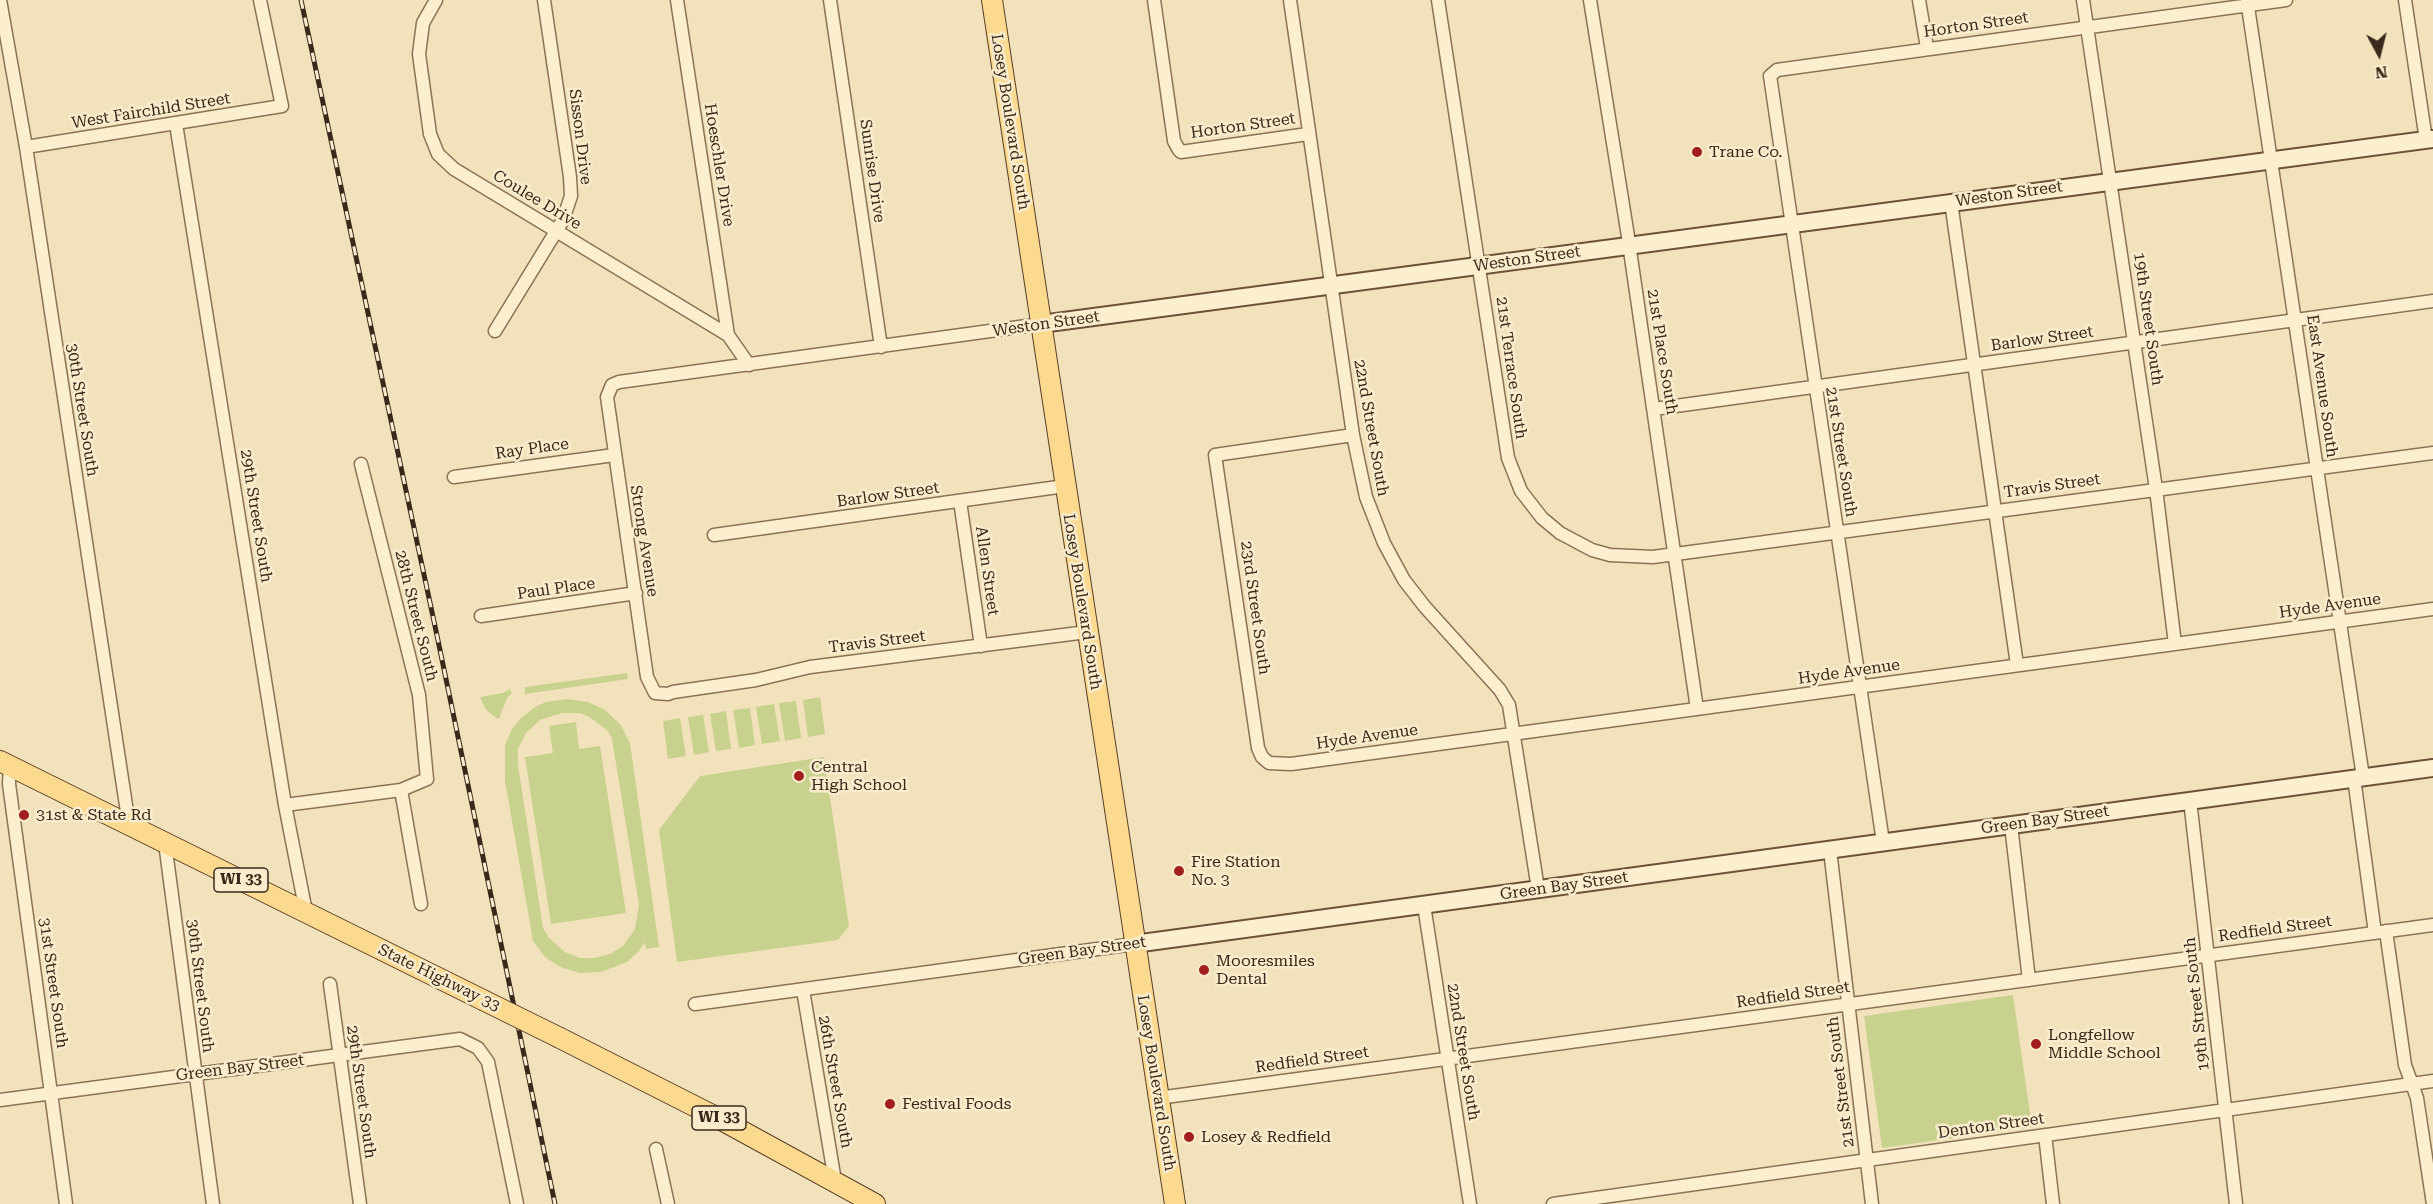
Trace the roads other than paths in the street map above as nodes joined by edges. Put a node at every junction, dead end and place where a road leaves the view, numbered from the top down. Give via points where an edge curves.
1 (0, 0) edge
2 (260, 0) edge
3 (436, 0) edge
4 (544, 0) edge
5 (677, 0) edge
6 (830, 0) edge
7 (992, 0) edge
8 (1154, 0) edge
9 (1290, 0) edge
10 (1438, 0) edge
11 (1590, 0) edge
12 (1920, 0) edge
13 (2083, 0) edge
14 (2286, 0) edge
15 (2405, 0) edge
16 (2247, 2) edge
17 (2087, 26) junction
18 (1927, 48) junction
19 (1777, 70) joint
20 (176, 124) junction
21 (1308, 134) junction
22 (2430, 139) edge
23 (26, 147) junction
24 (2270, 159) junction
25 (2111, 181) junction
26 (1951, 202) junction
27 (1791, 224) junction
28 (556, 231) junction
29 (1630, 245) junction
30 (1479, 266) junction
31 (1331, 286) junction
32 (2433, 300) edge
33 (2295, 321) junction
34 (1041, 324) junction
35 (495, 331) dead end
36 (728, 335) junction
37 (2134, 343) junction
38 (881, 347) junction
39 (749, 364) junction
40 (1975, 365) junction
41 (622, 382) joint
42 (1814, 387) junction
43 (1654, 409) junction
44 (1353, 435) junction
45 (2433, 453) edge
46 (614, 455) junction
47 (361, 464) dead end
48 (2317, 467) junction
49 (454, 477) dead end
50 (1065, 486) junction
51 (2156, 489) junction
52 (960, 501) junction
53 (1995, 511) junction
54 (1837, 532) junction
55 (714, 535) dead end
56 (1676, 554) junction
57 (636, 594) junction
58 (2433, 609) edge
59 (481, 616) dead end
60 (2340, 620) junction
61 (1087, 632) junction
62 (2175, 644) junction
63 (981, 646) junction
64 (2017, 665) junction
65 (1861, 687) junction
66 (673, 692) joint
67 (1697, 709) junction
68 (1514, 734) junction
69 (5, 763) edge
70 (1269, 763) joint
71 (2433, 768) edge
72 (2358, 778) junction
73 (401, 790) junction
74 (2190, 800) junction
75 (285, 805) junction
76 (129, 825) junction
77 (2011, 825) junction
78 (1883, 842) junction
79 (165, 843) junction
80 (1830, 850) junction
81 (1538, 889) junction
82 (421, 904) dead end
83 (1424, 904) junction
84 (306, 912) junction
85 (2433, 926) edge
86 (2380, 932) junction
87 (1134, 944) junction
88 (2209, 955) junction
89 (2029, 980) junction
90 (330, 984) dead end
91 (803, 990) junction
92 (695, 1004) dead end
93 (1848, 1004) junction
94 (339, 1056) junction
95 (1448, 1058) junction
96 (195, 1073) junction
97 (2433, 1081) edge
98 (2412, 1084) junction
99 (52, 1093) junction
100 (1158, 1098) junction
101 (0, 1100) edge
102 (2226, 1110) junction
103 (2045, 1135) junction
104 (656, 1149) dead end
105 (1867, 1160) junction
106 (836, 1181) junction
107 (66, 1204) edge
108 (213, 1204) edge
109 (360, 1204) edge
110 (517, 1204) edge
111 (668, 1204) edge
112 (875, 1204) edge
113 (1174, 1204) edge
114 (1470, 1204) edge
115 (1553, 1204) edge
116 (1872, 1204) edge
117 (2053, 1204) edge
118 (2236, 1204) edge
119 (2433, 1204) edge

1 - 23 street, 30th Street South
2 - 20 street, West Fairchild Street via 282,106
3 - 28 street, Coulee Drive via 423,23 419,54 433,145 454,169
4 - 28 street, Sisson Drive via 571,186 568,208
5 - 36 street, Hoeschler Drive
6 - 38 street, Sunrise Drive
7 - 34 main road, Losey Boulevard South
8 - 21 street, Horton Street via 1174,141 1181,152
9 - 21 street, 22nd Street South
10 - 30 street, 21st Terrace South
11 - 29 street, 21st Place South
12 - 18 street
13 - 17 street, 19th Street South
14 - 16 street, Horton Street
15 - 22 street
16 - 17 street, Horton Street
16 - 24 street, East Avenue South
17 - 18 street, Horton Street
17 - 25 street, 19th Street South
18 - 19 street, Horton Street
19 - 27 street, 21st Street South via 1770,76
20 - 23 street, West Fairchild Street
20 - 75 street, 29th Street South
21 - 31 street, 22nd Street South
22 - 24 street, Weston Street
23 - 76 street, 30th Street South
24 - 25 street, Weston Street
24 - 33 street, East Avenue South
25 - 26 street, Weston Street
25 - 37 street, 19th Street South
26 - 27 street, Weston Street
26 - 40 street
27 - 29 street, Weston Street
27 - 42 street, 21st Street South
28 - 35 street, Sisson Drive
28 - 36 street, Coulee Drive
29 - 30 street, Weston Street
29 - 43 street, 21st Place South
30 - 31 street, Weston Street
30 - 56 street, 21st Terrace South via 1505,445 1516,480 1530,504 1560,533 1592,550 1632,557
31 - 34 street, Weston Street
31 - 44 street, 22nd Street South
32 - 33 street, Barlow Street
33 - 37 street, Barlow Street
33 - 48 street, East Avenue South
34 - 38 street, Weston Street
34 - 50 main road, Losey Boulevard South
36 - 39 street, Coulee Drive
37 - 40 street, Barlow Street
37 - 51 street, 19th Street South
38 - 39 street, Weston Street
39 - 41 street, Weston Street
40 - 42 street, Barlow Street
40 - 53 street
41 - 46 street, Strong Avenue via 612,385 607,394
42 - 43 street, Barlow Street
42 - 54 street, 21st Street South
43 - 56 street, 21st Place South
44 - 68 street, 22nd Street South via 1366,497 1391,558 1425,607 1500,690 1509,705
44 - 70 street, 23rd Street South via 1215,455 1258,748
45 - 48 street, Travis Street
46 - 49 street, Ray Place
46 - 57 street, Strong Avenue
47 - 73 street, 28th Street South via 418,695 428,779
48 - 51 street, Travis Street
48 - 60 street, East Avenue South
50 - 52 street, Barlow Street
50 - 61 main road, Losey Boulevard South
51 - 53 street, Travis Street
51 - 62 street, 19th Street South
52 - 55 street, Barlow Street
52 - 63 street, Allen Street
53 - 54 street, Travis Street
53 - 64 street
54 - 56 street, Travis Street
54 - 65 street, 21st Street South
56 - 67 street, 21st Place South
57 - 59 street, Paul Place
57 - 66 street, Strong Avenue via 649,684 657,695
58 - 60 street, Hyde Avenue
60 - 62 street, Hyde Avenue
60 - 72 street, East Avenue South
61 - 63 street, Travis Street
61 - 87 main road, Losey Boulevard South
62 - 64 street, Hyde Avenue
63 - 66 street, Travis Street via 810,667 756,680
64 - 65 street, Hyde Avenue
65 - 67 street, Hyde Avenue
65 - 78 street, 21st Street South
67 - 68 street, Hyde Avenue
68 - 70 street, Hyde Avenue via 1291,764
68 - 81 street, 22nd Street South
69 - 76 main road, State Highway 33 / WI 33
69 - 99 street, 31st Street South
71 - 72 street, Green Bay Street
72 - 74 street, Green Bay Street
72 - 86 street, East Avenue South
73 - 75 street
73 - 82 street
74 - 77 street, Green Bay Street
74 - 88 street, 19th Street South
75 - 84 street, 29th Street South
76 - 79 main road, State Highway 33 / WI 33
77 - 78 street, Green Bay Street
77 - 89 street
78 - 80 street, Green Bay Street
79 - 84 main road, State Highway 33 / WI 33
79 - 96 street, 30th Street South
80 - 81 street, Green Bay Street
80 - 93 street, 21st Street South
81 - 83 street, Green Bay Street
83 - 87 street, Green Bay Street
83 - 95 street, 22nd Street South
84 - 106 main road, State Highway 33 / WI 33, bridge
85 - 86 street, Redfield Street
86 - 88 street, Redfield Street
86 - 98 street, East Avenue South
87 - 91 street, Green Bay Street
87 - 100 main road, Losey Boulevard South
88 - 89 street, Redfield Street
88 - 102 street, 19th Street South
89 - 93 street, Redfield Street
90 - 94 street, 29th Street South
91 - 92 street, Green Bay Street
91 - 106 street, 26th Street South
93 - 95 street, Redfield Street
93 - 105 street, 21st Street South
94 - 96 street, Green Bay Street
94 - 109 street, 29th Street South
94 - 110 street, Green Bay Street via 455,1039 478,1048 491,1070
95 - 100 street, Redfield Street
95 - 114 street, 22nd Street South
96 - 99 street, Green Bay Street
96 - 108 street, 30th Street South
97 - 98 street, Denton Street
98 - 102 street, Denton Street
98 - 119 street, East Avenue South
99 - 101 street, Green Bay Street
99 - 107 street, 31st Street South
100 - 113 main road, Losey Boulevard South
102 - 103 street, Denton Street
102 - 118 street, 19th Street South
103 - 105 street, Denton Street
103 - 117 street
104 - 111 street
105 - 115 street, Denton Street
105 - 116 street, 21st Street South
106 - 112 main road, State Highway 33 / WI 33

